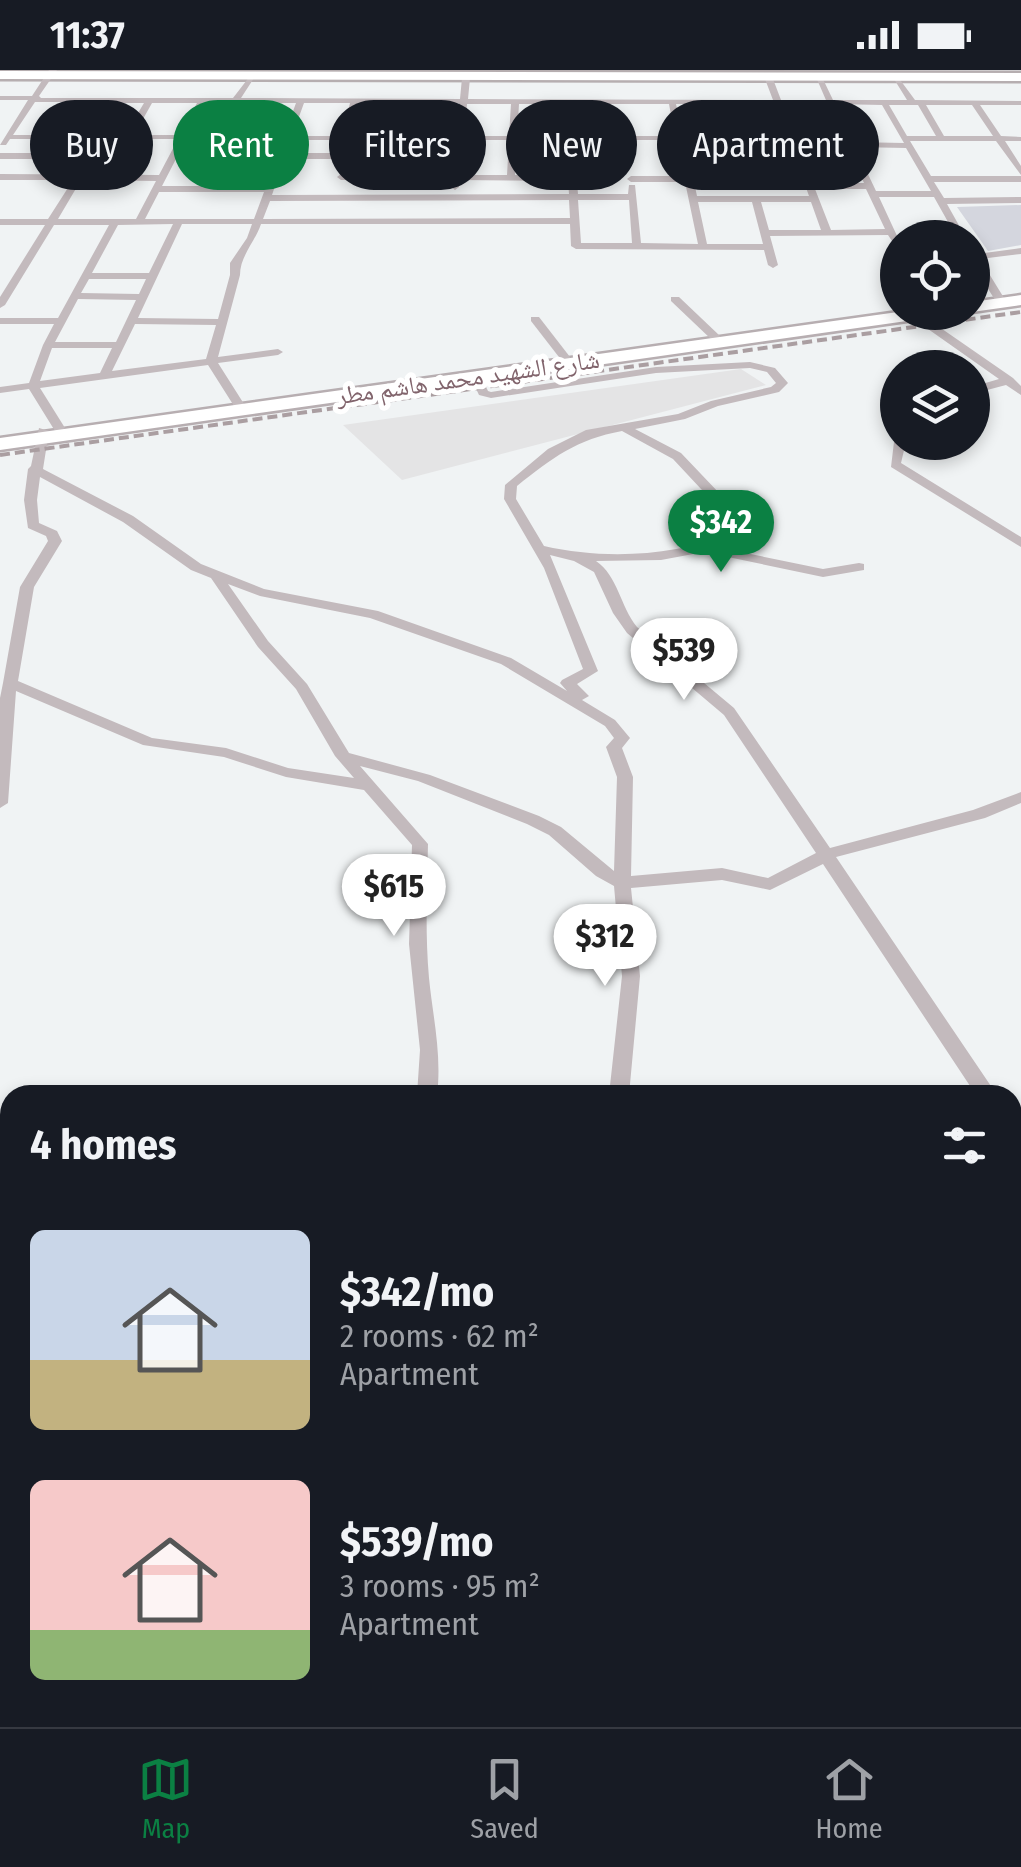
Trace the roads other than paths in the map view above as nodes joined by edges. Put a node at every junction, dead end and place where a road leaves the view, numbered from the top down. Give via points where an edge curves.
1 (141, 72) edge
2 (232, 72) edge
3 (295, 73) edge
4 (411, 73) edge
5 (531, 73) edge
6 (656, 73) edge
7 (842, 73) edge
8 (52, 74) edge
9 (470, 75) edge
10 (776, 75) edge
11 (900, 75) edge
12 (0, 76) edge
13 (156, 78) junction
14 (250, 78) junction
15 (358, 78) junction
16 (1021, 78) edge
17 (574, 79) junction
18 (686, 79) junction
19 (819, 79) junction
20 (0, 98) edge
21 (36, 99) junction
22 (66, 100) edge
23 (146, 100) edge
24 (236, 100) edge
25 (353, 100) edge
26 (462, 100) edge
27 (578, 100) edge
28 (690, 100) edge
29 (777, 100) edge
30 (829, 100) edge
31 (879, 102) edge
32 (884, 102) junction
33 (916, 102) junction
34 (974, 102) junction
35 (1021, 102) edge
36 (942, 138) junction
37 (30, 139) edge
38 (999, 139) junction
39 (1021, 139) edge
40 (3, 141) edge
41 (879, 142) edge
42 (907, 142) junction
43 (0, 156) edge
44 (30, 156) edge
45 (173, 157) edge
46 (1021, 175) edge
47 (0, 177) edge
48 (30, 177) edge
49 (927, 179) junction
50 (153, 183) edge
51 (159, 184) junction
52 (173, 185) edge
53 (72, 190) edge
54 (226, 190) edge
55 (269, 190) edge
56 (339, 190) edge
57 (455, 190) edge
58 (572, 190) edge
59 (632, 190) edge
60 (691, 190) edge
61 (811, 190) edge
62 (872, 190) joint
63 (268, 194) junction
64 (572, 197) junction
65 (632, 197) junction
66 (338, 198) junction
67 (454, 198) junction
68 (938, 198) junction
69 (693, 199) junction
70 (756, 199) junction
71 (814, 199) junction
72 (1021, 200) edge
73 (886, 220) edge
74 (951, 220) edge
75 (573, 221) junction
76 (0, 222) edge
77 (52, 222) junction
78 (115, 222) junction
79 (139, 222) junction
80 (178, 222) junction
81 (258, 222) junction
82 (324, 222) junction
83 (448, 222) junction
84 (765, 232) junction
85 (827, 232) junction
86 (880, 239) edge
87 (637, 246) junction
88 (703, 246) junction
89 (769, 247) junction
90 (1021, 251) edge
91 (990, 254) edge
92 (773, 265) dead end
93 (86, 276) junction
94 (153, 276) junction
95 (990, 282) edge
96 (75, 296) junction
97 (143, 297) junction
98 (1000, 298) junction
99 (1021, 298) edge
100 (2, 300) edge
101 (676, 300) dead end
102 (990, 300) edge
103 (990, 302) edge
104 (880, 318) edge
105 (880, 318) edge
106 (535, 319) dead end
107 (0, 321) edge
108 (61, 321) junction
109 (132, 321) junction
110 (222, 322) junction
111 (941, 330) edge
112 (716, 338) junction
113 (48, 345) junction
114 (121, 345) junction
115 (278, 352) dead end
116 (566, 359) junction
117 (212, 361) junction
118 (106, 375) junction
119 (476, 376) junction
120 (1010, 380) junction
121 (33, 386) junction
122 (990, 386) edge
123 (0, 390) edge
124 (1021, 392) edge
125 (238, 404) junction
126 (620, 425) junction
127 (48, 432) junction
128 (0, 440) edge
129 (896, 460) edge
130 (34, 469) junction
131 (1021, 544) edge
132 (704, 548) junction
133 (541, 549) junction
134 (575, 557) junction
135 (860, 567) dead end
136 (213, 574) junction
137 (10, 683) junction
138 (594, 712) junction
139 (343, 756) junction
140 (370, 786) junction
141 (1021, 797) edge
142 (0, 802) edge
143 (828, 854) junction
144 (622, 883) junction
145 (428, 1085) edge
146 (620, 1085) edge
147 (980, 1085) edge

1 - 2 main road
1 - 8 main road
2 - 3 main road
3 - 4 main road
4 - 9 main road
5 - 6 main road
5 - 9 main road
6 - 10 main road
7 - 10 main road
7 - 11 main road
8 - 12 main road
8 - 13 main road
8 - 21 street
9 - 15 main road
9 - 17 main road
9 - 26 street
10 - 18 main road
10 - 19 main road
10 - 29 street
11 - 16 main road
11 - 19 main road
11 - 33 street
13 - 14 main road
13 - 23 street
14 - 15 main road
14 - 24 street
15 - 25 street
17 - 18 main road
17 - 27 street
18 - 28 street
19 - 30 street
20 - 21 street
21 - 22 street
21 - 40 street
31 - 32 street
32 - 33 street
32 - 42 street
33 - 34 street
33 - 36 street
34 - 35 street
34 - 38 street
36 - 38 street
36 - 42 street
37 - 40 street
38 - 39 street
38 - 46 street
41 - 42 street
42 - 49 street
43 - 44 street
45 - 51 street
46 - 49 street
47 - 48 street
49 - 68 street
50 - 51 street
51 - 52 street
51 - 79 street
53 - 77 street
54 - 63 street
55 - 63 street
56 - 66 street
57 - 67 street
58 - 64 street
59 - 65 street
60 - 69 street
61 - 71 street
62 - 68 street
62 - 73 street
63 - 66 street
63 - 81 street
64 - 65 street
64 - 67 street
64 - 75 street
65 - 87 street
66 - 67 street
66 - 82 street
67 - 83 street
68 - 72 street
68 - 74 street
69 - 70 street
69 - 88 street
70 - 71 street
70 - 84 street
71 - 85 street
75 - 83 street
75 - 87 street via 576,246
76 - 77 street
77 - 78 street
77 - 100 street
78 - 79 street
78 - 93 street
79 - 80 street
80 - 81 street
80 - 94 street
81 - 82 street
81 - 110 street via 234,263
82 - 83 street
84 - 85 street
84 - 89 street
85 - 86 street
87 - 88 street
88 - 89 street
89 - 92 street
90 - 91 street
93 - 94 street
93 - 96 street
94 - 97 street
95 - 98 street
96 - 97 street
96 - 108 street
97 - 109 street
98 - 99 main road
98 - 102 main road
99 - 103 main road
101 - 112 street
104 - 112 main road, شارع الشهيد محمد هاشم مطر
105 - 119 main road, شارع الشهيد محمد هاشم مطر
106 - 116 street
107 - 108 street
108 - 113 street
109 - 110 street
109 - 114 street
110 - 117 street
111 - 120 street
112 - 116 main road, شارع الشهيد محمد هاشم مطر
113 - 114 street
113 - 121 street
114 - 118 street
115 - 117 street
116 - 125 main road, شارع الشهيد محمد هاشم مطر
117 - 118 street
117 - 125 street
118 - 121 street
119 - 126 street via 491,394 656,370 750,365 771,370 782,383 681,417
119 - 127 main road, شارع الشهيد محمد هاشم مطر
120 - 122 street
120 - 124 street
121 - 123 street
121 - 127 street
125 - 127 main road, شارع الشهيد محمد هاشم مطر
126 - 132 street via 677,456 736,519 738,537
126 - 133 street via 562,446 511,485 510,499
127 - 128 main road, شارع الشهيد محمد هاشم مطر
127 - 130 street
129 - 131 street
130 - 136 street
130 - 137 street via 30,516 56,541 27,587
132 - 134 street via 662,556
132 - 135 street via 823,573
133 - 134 street
133 - 138 street via 590,671 566,683
134 - 143 street via 600,570 618,614 654,654 728,706
136 - 138 street via 260,592 393,620 506,662
136 - 139 street via 302,688
137 - 140 street via 122,734
137 - 142 street
138 - 144 street via 622,738 614,748 625,777
139 - 140 street
139 - 144 street via 424,778 533,820
140 - 145 street via 420,844 416,908 432,1045
141 - 143 street
143 - 144 street via 770,884 722,874
143 - 147 street
144 - 146 street via 631,976

